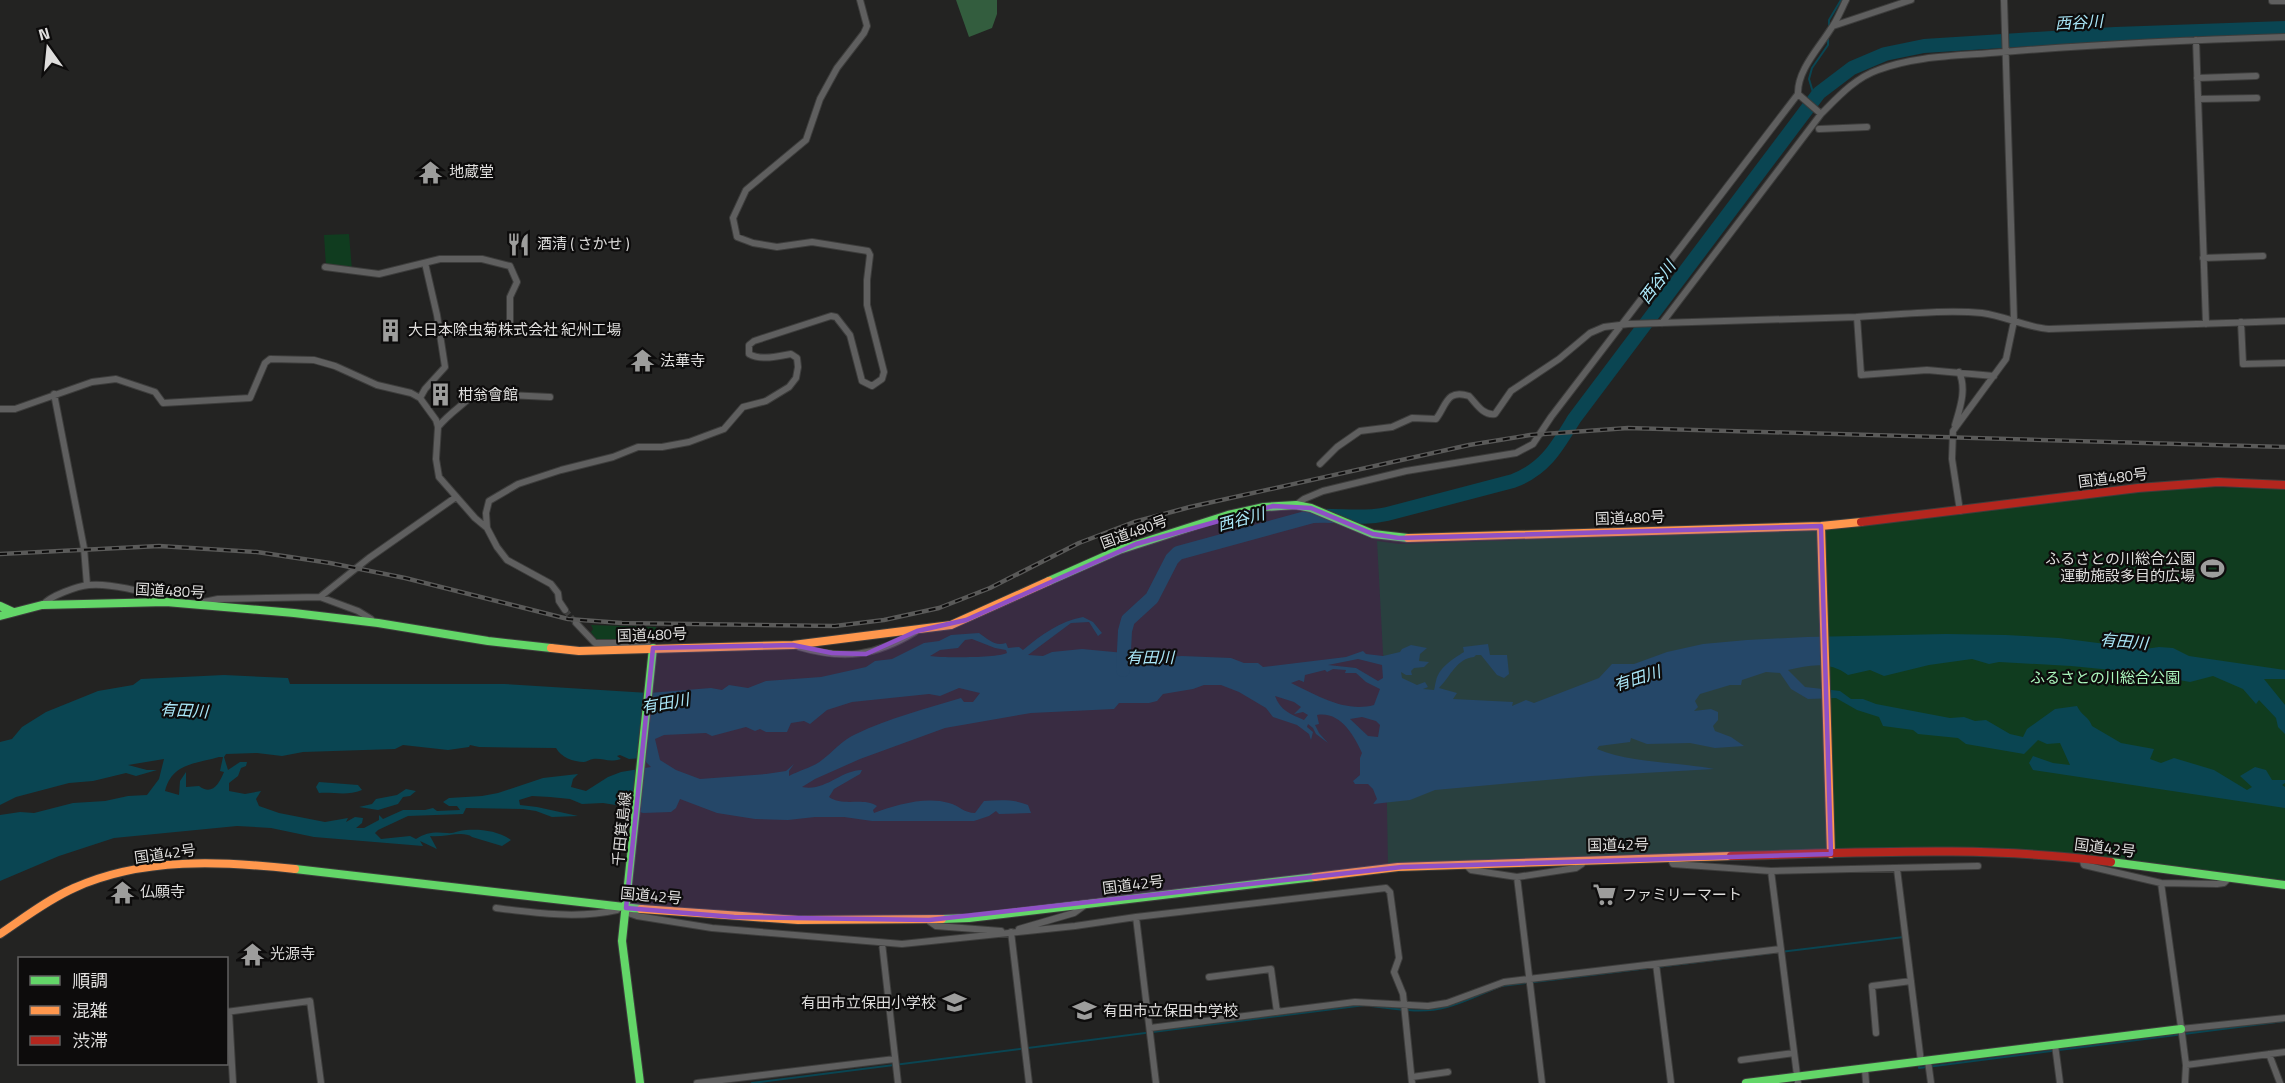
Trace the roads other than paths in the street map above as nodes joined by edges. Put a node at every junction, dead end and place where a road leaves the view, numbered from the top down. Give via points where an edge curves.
1 (860, 0) edge
2 (1846, 0) edge
3 (1911, 0) edge
4 (2004, 0) edge
5 (2285, 1) edge
6 (2272, 2) dead end
7 (1833, 26) junction
8 (2285, 37) edge
9 (2196, 40) junction
10 (2006, 52) junction
11 (2256, 76) dead end
12 (2197, 78) junction
13 (1798, 94) junction
14 (2257, 98) dead end
15 (2198, 99) junction
16 (1821, 114) junction
17 (1868, 127) dead end
18 (1819, 129) dead end
19 (2263, 256) dead end
20 (2203, 258) junction
21 (425, 263) junction
22 (325, 267) dead end
23 (1857, 317) junction
24 (2014, 321) junction
25 (2285, 321) edge
26 (2241, 322) junction
27 (1660, 323) junction
28 (2205, 324) junction
29 (1625, 325) junction
30 (510, 328) dead end
31 (2285, 363) edge
32 (1959, 372) junction
33 (1994, 376) junction
34 (54, 394) junction
35 (550, 397) dead end
36 (420, 398) junction
37 (0, 409) edge
38 (438, 427) junction
39 (1953, 431) junction
40 (1320, 464) dead end
41 (2285, 485) edge
42 (456, 497) junction
43 (1296, 506) junction
44 (1960, 511) junction
45 (487, 528) junction
46 (1821, 530) junction
47 (87, 585) junction
48 (320, 597) junction
49 (166, 602) junction
50 (192, 604) junction
51 (42, 605) junction
52 (0, 606) edge
53 (564, 610) tunnel mouth
54 (13, 612) junction
55 (0, 616) edge
56 (378, 622) junction
57 (576, 623) tunnel mouth
58 (917, 631) junction
59 (793, 645) junction
60 (652, 651) junction
61 (1830, 850) junction
62 (1670, 858) junction
63 (2082, 858) junction
64 (1582, 860) junction
65 (1465, 863) junction
66 (1978, 866) dead end
67 (1897, 869) junction
68 (1771, 871) junction
69 (1517, 877) junction
70 (2229, 878) junction
71 (2161, 883) junction
72 (2285, 885) edge
73 (1085, 904) junction
74 (626, 906) junction
75 (496, 908) dead end
76 (1136, 917) junction
77 (929, 920) junction
78 (1011, 932) junction
79 (0, 934) edge
80 (882, 943) junction
81 (1781, 949) junction
82 (1656, 964) junction
83 (1209, 977) dead end
84 (1529, 980) junction
85 (1911, 981) junction
86 (1403, 1005) junction
87 (228, 1012) edge
88 (1277, 1012) junction
89 (2285, 1018) edge
90 (1150, 1028) junction
91 (2181, 1029) junction
92 (1876, 1033) dead end
93 (2055, 1045) junction
94 (2285, 1052) edge
95 (1794, 1053) junction
96 (2269, 1054) junction
97 (895, 1059) junction
98 (1741, 1060) dead end
99 (1925, 1061) junction
100 (2186, 1065) junction
101 (1865, 1068) junction
102 (1448, 1072) dead end
103 (1412, 1080) edge
104 (1798, 1080) edge
105 (233, 1083) edge
106 (321, 1083) edge
107 (640, 1083) edge
108 (697, 1083) edge
109 (898, 1083) edge
110 (1029, 1083) edge
111 (1156, 1083) edge
112 (1542, 1083) edge
113 (1671, 1083) edge
114 (1746, 1083) edge
115 (1866, 1083) edge
116 (1931, 1083) edge
117 (2060, 1083) edge
118 (2185, 1083) edge
119 (2280, 1083) edge

1 - 45 street via 867,26 820,99 806,140 746,190 733,218 737,237 753,243 777,247 812,242 868,251 867,305 884,372 882,379 872,386 862,381 850,334 836,317 754,341 748,350 753,357 791,354 797,358 796,378 789,387 766,401 743,407 724,429 706,436 662,447 638,447 518,484 489,501
2 - 7 street
3 - 7 street
4 - 10 street
5 - 6 street
7 - 13 street via 1806,68
8 - 9 street
9 - 10 street
9 - 12 street
10 - 16 street via 1917,60 1877,70 1855,82
10 - 24 street
11 - 12 street
12 - 15 street
13 - 16 street
13 - 29 street
14 - 15 street
15 - 20 street
16 - 27 street
17 - 18 street
19 - 20 street
20 - 28 street
21 - 22 street via 379,274
21 - 30 street via 482,259 510,267 517,282 510,297
21 - 36 street via 445,367
23 - 24 street via 1968,312
23 - 27 street
23 - 32 street via 1861,375
24 - 28 street via 2049,329
24 - 33 street via 2006,359
25 - 26 street
26 - 28 street
26 - 31 street via 2242,364
27 - 29 street
29 - 40 street via 1590,333 1511,391 1495,414 1488,414 1469,396 1455,395 1444,402 1436,419 1412,418 1392,427 1360,431
29 - 43 street via 1526,449 1403,471 1323,491
32 - 33 street
32 - 39 street via 1963,384
33 - 39 street
34 - 36 street via 116,379 155,392 164,403 250,398 265,363 275,359 314,360
34 - 37 street via 15,409
34 - 47 street via 84,548
35 - 38 street via 486,394 478,390
36 - 38 street
38 - 42 street via 437,471
39 - 44 street via 1952,459
41 - 44 main road, 国道480号 via 2192,483
42 - 45 street
42 - 48 street
43 - 46 main road, 国道480号 via 1317,510 1364,531 1409,538
43 - 58 main road, 国道480号 via 1252,509 1153,538 966,620
44 - 46 main road, 国道480号
45 - 53 street via 507,560 551,584
46 - 61 main road
47 - 49 street via 129,590
47 - 51 street via 52,596
48 - 50 street via 218,599
48 - 56 street
49 - 50 main road, 国道480号
49 - 51 main road, 国道480号
50 - 56 main road, 国道480号
51 - 54 main road, 国道480号
52 - 54 main road
54 - 55 main road, 国道480号
56 - 60 main road, 国道480号 via 549,649
57 - 60 street via 595,644 646,643
58 - 59 main road, 国道480号
58 - 59 street via 886,648 859,654 821,652
59 - 60 main road, 国道480号
60 - 74 main road, 千田箕島線
61 - 62 main road, 国道42号
61 - 63 main road, 国道42号 via 2027,853
62 - 64 main road, 国道42号
62 - 68 street via 1672,864
63 - 70 main road, 国道42号
63 - 71 street via 2084,865
64 - 65 main road, 国道42号
64 - 69 street via 1576,868
65 - 69 street via 1471,870
65 - 73 main road, 国道42号 via 1326,874
66 - 67 street
67 - 68 street
67 - 85 street
68 - 81 street
69 - 84 street
70 - 71 street via 2221,884
70 - 72 main road, 国道42号
71 - 91 street
73 - 77 main road, 国道42号
73 - 78 street via 1074,913
74 - 75 street via 604,913 550,914
74 - 77 main road, 国道42号 via 734,917
74 - 79 main road, 国道42号 via 270,866 201,862 115,876 75,888
74 - 80 street via 637,916 712,928
74 - 107 main road, 千田箕島線 via 623,955
76 - 78 street
76 - 86 street via 1388,888 1399,958 1394,972
76 - 90 street
77 - 78 street via 936,927
78 - 80 street
78 - 110 street
80 - 97 street
81 - 82 street
81 - 95 street
82 - 84 street
82 - 113 street
83 - 88 street via 1271,969
84 - 86 street via 1499,983 1440,1004
84 - 112 street
85 - 92 street via 1872,986
85 - 99 street
86 - 88 street via 1355,1002
86 - 103 street
87 - 105 street
87 - 106 street via 310,1001
88 - 90 street
89 - 91 street
90 - 111 street
91 - 93 main road
91 - 100 street
93 - 99 main road
93 - 117 street
94 - 96 street
95 - 98 street
95 - 104 street
96 - 100 street
96 - 119 street
97 - 108 street
97 - 109 street
99 - 101 main road
99 - 116 street
100 - 118 street
101 - 104 main road
101 - 115 street
102 - 103 street
104 - 114 main road

